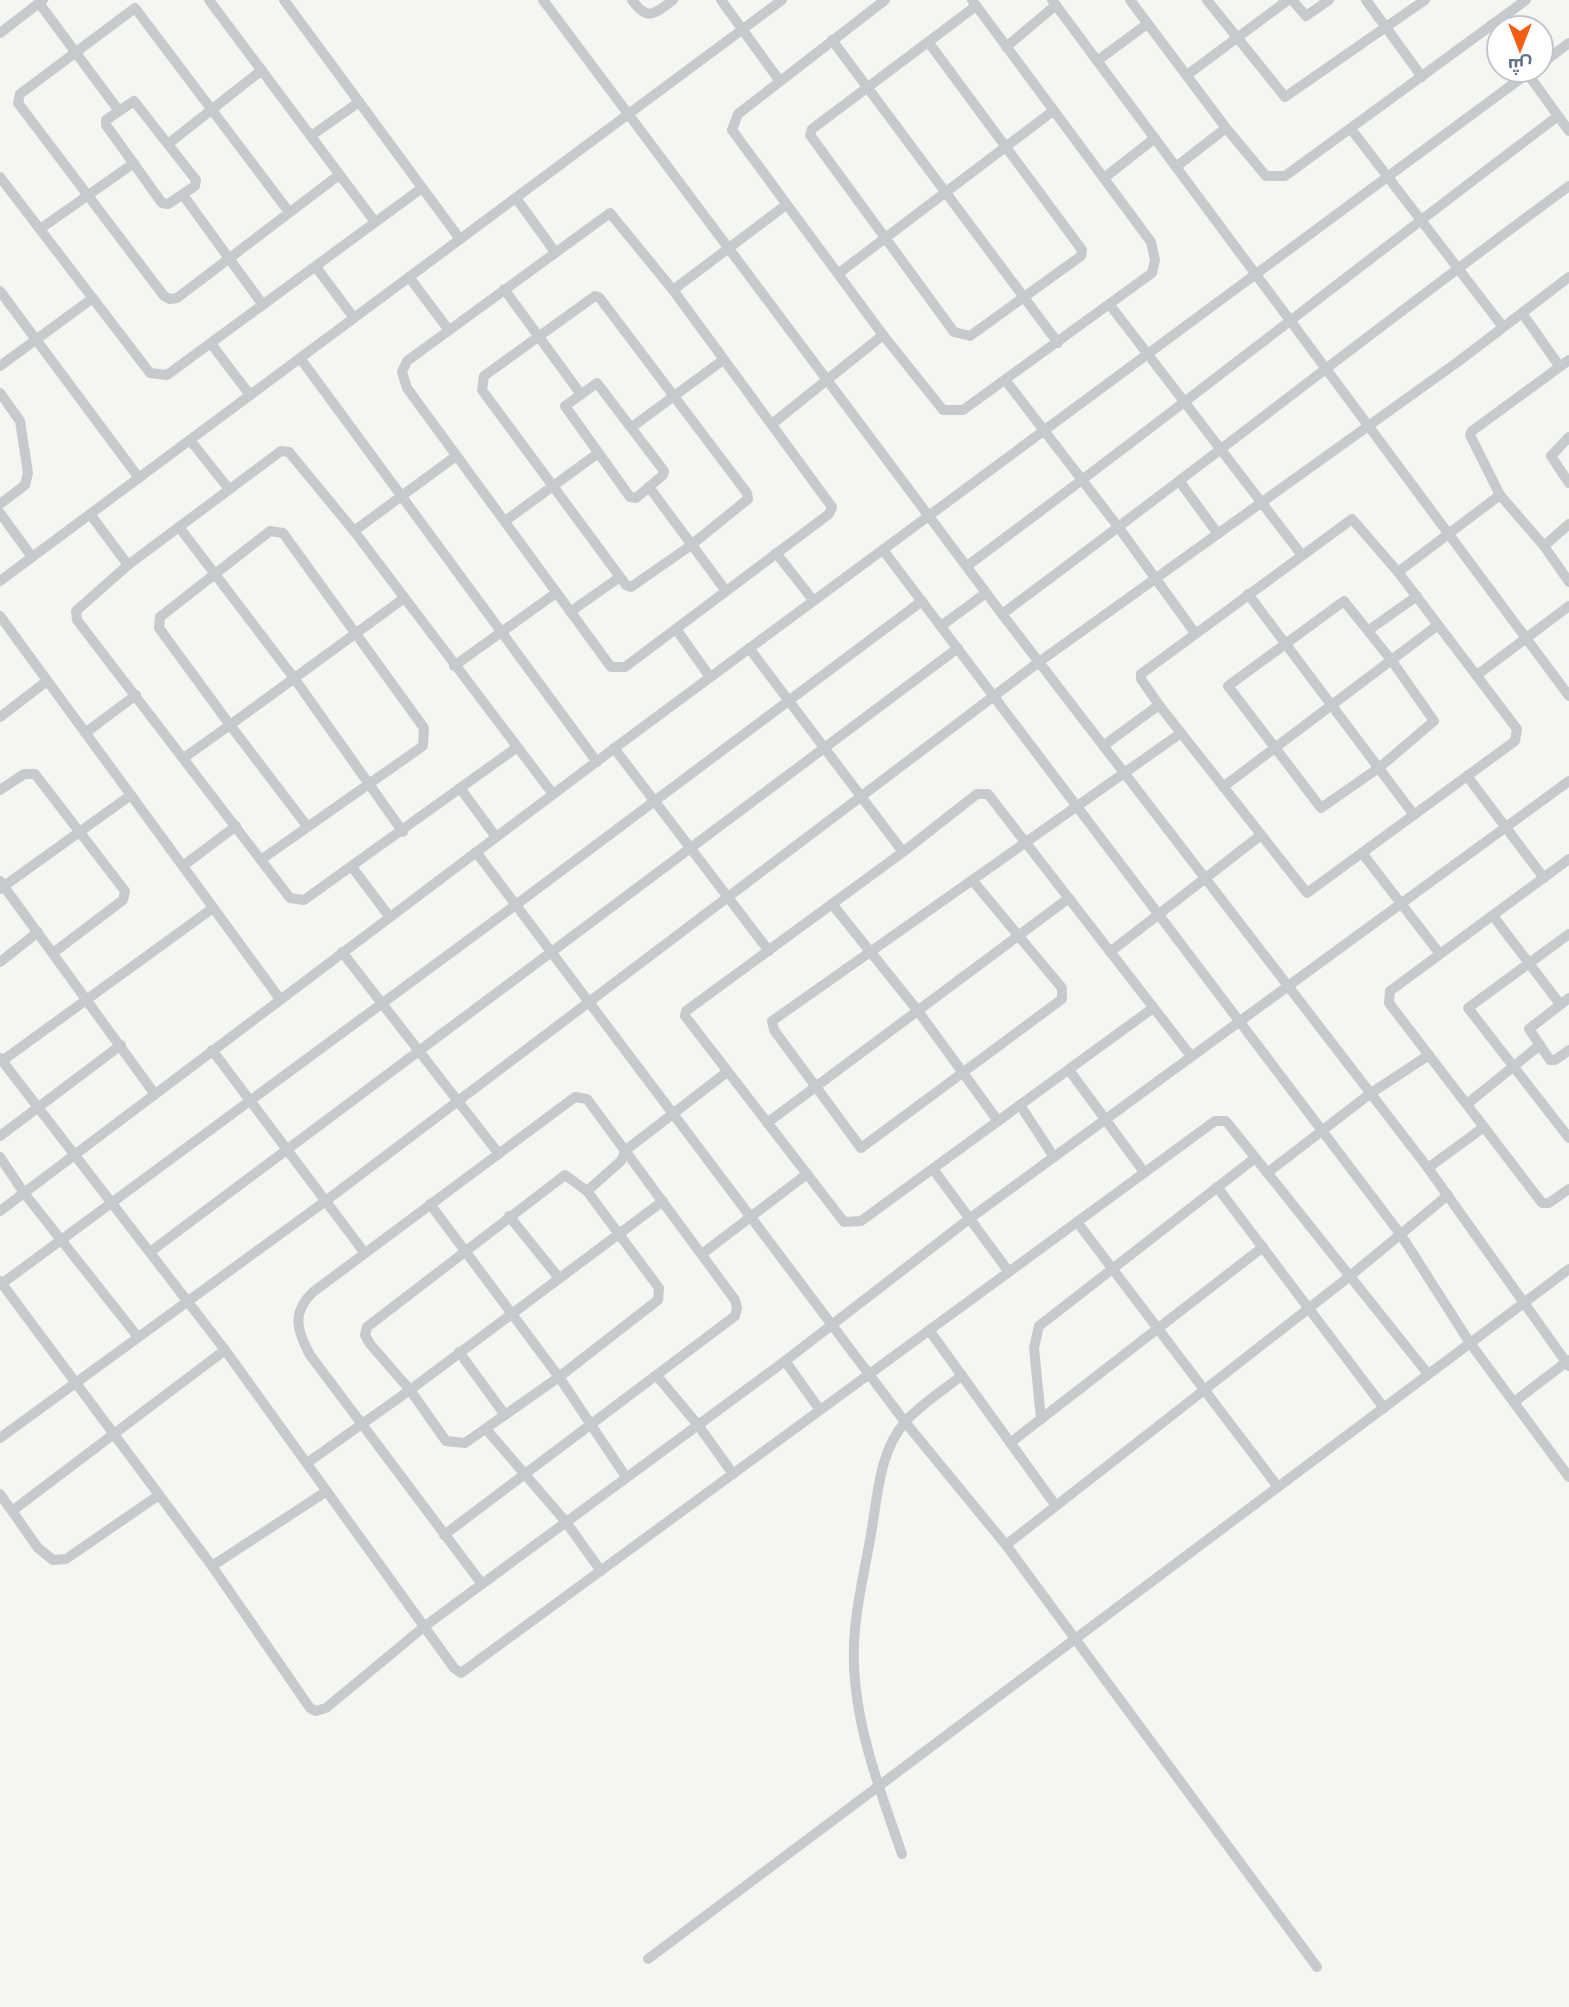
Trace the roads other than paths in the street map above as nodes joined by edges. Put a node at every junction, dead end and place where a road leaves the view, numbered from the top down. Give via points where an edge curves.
1 (284, 0) edge
2 (543, 0) edge
3 (632, 0) edge
4 (673, 0) edge
5 (721, 0) edge
6 (782, 0) edge
7 (884, 0) edge
8 (1130, 0) edge
9 (1207, 0) edge
10 (1290, 0) edge
11 (1329, 0) edge
12 (1366, 0) edge
13 (1425, 0) edge
14 (1525, 0) edge
15 (41, 1) edge
16 (213, 1) edge
17 (974, 3) edge
18 (1054, 3) edge
19 (1506, 14) edge
20 (1147, 24) junction
21 (742, 29) junction
22 (1386, 29) junction
23 (1485, 30) edge
24 (0, 33) edge
25 (1237, 39) junction
26 (832, 40) junction
27 (929, 43) junction
28 (1006, 47) junction
29 (74, 50) junction
30 (1097, 61) junction
31 (261, 70) junction
32 (1188, 75) junction
33 (1422, 77) junction
34 (779, 80) junction
35 (1511, 84) edge
36 (1537, 84) edge
37 (867, 88) junction
38 (359, 102) junction
39 (213, 109) junction
40 (119, 111) junction
41 (1053, 111) junction
42 (627, 113) junction
43 (1558, 116) junction
44 (1226, 128) junction
45 (1351, 129) junction
46 (1569, 131) edge
47 (311, 136) junction
48 (1155, 138) junction
49 (168, 144) junction
50 (1008, 147) junction
51 (134, 163) junction
52 (1177, 166) junction
53 (339, 175) junction
54 (0, 177) edge
55 (1389, 177) junction
56 (1104, 178) junction
57 (1569, 186) edge
58 (422, 188) junction
59 (947, 193) junction
60 (183, 195) junction
61 (88, 196) junction
62 (516, 198) junction
63 (786, 205) junction
64 (289, 212) junction
65 (1422, 219) junction
66 (375, 222) junction
67 (40, 229) junction
68 (460, 239) junction
69 (885, 240) junction
70 (728, 248) junction
71 (555, 252) junction
72 (230, 258) junction
73 (316, 267) junction
74 (1458, 267) junction
75 (839, 273) junction
76 (1257, 273) junction
77 (409, 277) junction
78 (1569, 277) edge
79 (504, 289) junction
80 (673, 290) junction
81 (0, 291) edge
82 (1024, 297) junction
83 (93, 298) junction
84 (263, 304) junction
85 (1110, 304) junction
86 (1522, 313) junction
87 (355, 318) junction
88 (1290, 319) junction
89 (1503, 327) junction
90 (448, 329) junction
91 (538, 335) junction
92 (883, 335) junction
93 (37, 340) junction
94 (1058, 343) junction
95 (212, 345) junction
96 (1145, 353) junction
97 (300, 358) junction
98 (723, 360) junction
99 (1564, 363) edge
100 (0, 366) edge
101 (1324, 367) junction
102 (826, 380) junction
103 (1006, 382) junction
104 (0, 393) edge
105 (580, 393) junction
106 (675, 394) junction
107 (250, 395) junction
108 (1185, 404) junction
109 (772, 424) junction
110 (1368, 425) junction
111 (632, 427) junction
112 (1043, 430) junction
113 (1569, 437) edge
114 (190, 440) junction
115 (1222, 451) junction
116 (597, 454) junction
117 (456, 456) junction
118 (139, 478) junction
119 (1082, 481) junction
120 (1180, 482) junction
121 (1569, 484) edge
122 (553, 485) junction
123 (649, 487) junction
124 (229, 489) junction
125 (402, 494) junction
126 (1500, 495) junction
127 (1262, 502) junction
128 (0, 504) edge
129 (0, 513) edge
130 (90, 514) junction
131 (929, 517) junction
132 (505, 521) junction
133 (1569, 524) edge
134 (179, 527) junction
135 (1119, 528) junction
136 (354, 531) junction
137 (1218, 534) junction
138 (1447, 534) junction
139 (690, 546) junction
140 (1544, 546) junction
141 (883, 550) junction
142 (776, 553) junction
143 (1301, 554) junction
144 (32, 557) junction
145 (128, 565) junction
146 (967, 566) junction
147 (1398, 572) junction
148 (216, 573) junction
149 (620, 577) junction
150 (1157, 578) junction
151 (0, 581) edge
152 (1569, 582) edge
153 (726, 591) junction
154 (556, 593) junction
155 (986, 593) junction
156 (1248, 594) junction
157 (1417, 596) junction
158 (403, 599) junction
159 (813, 600) junction
160 (922, 601) junction
161 (1569, 606) edge
162 (570, 612) junction
163 (1002, 614) junction
164 (0, 616) edge
165 (1438, 625) junction
166 (941, 626) junction
167 (676, 629) junction
168 (503, 631) junction
169 (1369, 631) junction
170 (357, 633) junction
171 (1195, 633) junction
172 (1526, 638) junction
173 (1286, 642) junction
174 (749, 648) junction
175 (958, 648) junction
176 (1392, 661) junction
177 (1039, 662) junction
178 (454, 666) junction
179 (1478, 675) junction
180 (710, 677) junction
181 (294, 678) junction
182 (47, 681) junction
183 (1565, 682) edge
184 (136, 695) junction
185 (994, 696) junction
186 (1569, 696) edge
187 (789, 700) junction
188 (1159, 705) junction
189 (1333, 705) junction
190 (0, 717) edge
191 (230, 725) junction
192 (85, 733) junction
193 (1181, 733) junction
194 (1103, 746) junction
195 (825, 747) junction
196 (516, 748) junction
197 (614, 748) junction
198 (1274, 748) junction
199 (185, 757) junction
200 (597, 762) junction
201 (1380, 766) junction
202 (1124, 774) junction
203 (1467, 776) junction
204 (1569, 780) edge
205 (369, 783) junction
206 (1223, 787) junction
207 (460, 788) junction
208 (0, 790) edge
209 (554, 794) junction
210 (131, 795) junction
211 (863, 796) junction
212 (655, 801) junction
213 (1077, 806) junction
214 (1414, 814) junction
215 (236, 826) junction
216 (307, 826) junction
217 (1506, 826) junction
218 (80, 832) junction
219 (403, 832) junction
220 (1261, 835) junction
221 (496, 837) junction
222 (1025, 843) junction
223 (691, 847) junction
224 (476, 852) junction
225 (903, 852) junction
226 (1362, 853) junction
227 (262, 859) junction
228 (1569, 859) edge
229 (183, 866) junction
230 (352, 867) junction
231 (1205, 878) junction
232 (1544, 878) junction
233 (973, 881) junction
234 (1, 886) edge
235 (729, 897) junction
236 (1069, 898) junction
237 (1400, 903) junction
238 (517, 904) junction
239 (832, 904) junction
240 (213, 908) junction
241 (1158, 915) junction
242 (389, 916) junction
243 (1493, 916) junction
244 (38, 932) junction
245 (1569, 934) edge
246 (1019, 935) junction
247 (552, 949) junction
248 (769, 951) junction
249 (872, 951) junction
250 (342, 952) junction
251 (1110, 952) junction
252 (53, 953) junction
253 (1440, 954) junction
254 (0, 962) edge
255 (1528, 963) junction
256 (1287, 985) junction
257 (280, 999) junction
258 (86, 1000) junction
259 (589, 1000) junction
260 (1565, 1001) edge
261 (382, 1003) junction
262 (1153, 1008) junction
263 (918, 1011) junction
264 (1237, 1021) junction
265 (121, 1045) junction
266 (1540, 1045) junction
267 (212, 1050) junction
268 (419, 1050) junction
269 (1569, 1050) edge
270 (1429, 1055) junction
271 (1191, 1056) junction
272 (1, 1059) edge
273 (1512, 1067) junction
274 (1069, 1070) junction
275 (727, 1072) junction
276 (964, 1074) junction
277 (815, 1087) junction
278 (154, 1093) junction
279 (1371, 1093) junction
280 (457, 1099) junction
281 (250, 1102) junction
282 (1467, 1104) junction
283 (1020, 1105) junction
284 (39, 1106) junction
285 (674, 1114) junction
286 (1106, 1119) junction
287 (1569, 1120) edge
288 (998, 1121) junction
289 (767, 1123) junction
290 (1559, 1126) junction
291 (1484, 1127) junction
292 (1321, 1131) junction
293 (0, 1136) edge
294 (1569, 1138) edge
295 (287, 1149) junction
296 (626, 1150) junction
297 (74, 1154) junction
298 (499, 1154) junction
299 (0, 1157) edge
300 (1054, 1157) junction
301 (1255, 1158) junction
302 (1428, 1168) junction
303 (933, 1169) junction
304 (1144, 1172) junction
305 (1267, 1173) junction
306 (807, 1174) junction
307 (1217, 1187) junction
308 (1569, 1189) edge
309 (586, 1191) junction
310 (23, 1193) junction
311 (1448, 1195) junction
312 (327, 1200) junction
313 (663, 1201) junction
314 (112, 1204) junction
315 (430, 1204) junction
316 (0, 1211) edge
317 (509, 1216) junction
318 (752, 1216) junction
319 (969, 1219) junction
320 (1076, 1222) junction
321 (618, 1234) junction
322 (1401, 1235) junction
323 (61, 1241) junction
324 (1263, 1247) junction
325 (465, 1250) junction
326 (149, 1252) junction
327 (364, 1252) junction
328 (702, 1254) junction
329 (1113, 1269) junction
330 (1569, 1269) edge
331 (1009, 1272) junction
332 (1350, 1276) junction
333 (559, 1278) junction
334 (1, 1283) edge
335 (188, 1301) junction
336 (1523, 1303) junction
337 (1309, 1308) junction
338 (512, 1314) junction
339 (833, 1324) junction
340 (929, 1330) junction
341 (1158, 1331) junction
342 (138, 1337) junction
343 (1470, 1343) junction
344 (225, 1350) junction
345 (459, 1352) junction
346 (785, 1361) junction
347 (1568, 1363) edge
348 (870, 1373) junction
349 (1428, 1374) junction
350 (962, 1375) junction
351 (657, 1376) junction
352 (559, 1377) junction
353 (76, 1382) junction
354 (410, 1390) junction
355 (1203, 1391) junction
356 (1514, 1402) junction
357 (1384, 1408) junction
358 (820, 1410) junction
359 (505, 1415) junction
360 (1041, 1419) junction
361 (905, 1422) junction
362 (362, 1425) junction
363 (698, 1425) junction
364 (591, 1426) junction
365 (486, 1429) junction
366 (114, 1434) junction
367 (0, 1438) edge
368 (1010, 1443) junction
369 (307, 1463) junction
370 (524, 1474) junction
371 (733, 1474) junction
372 (626, 1476) junction
373 (1569, 1477) edge
374 (1278, 1487) junction
375 (327, 1491) junction
376 (0, 1494) edge
377 (159, 1495) junction
378 (1056, 1506) junction
379 (12, 1511) junction
380 (566, 1522) junction
381 (444, 1535) junction
382 (1006, 1545) junction
383 (212, 1566) junction
384 (601, 1571) junction
385 (482, 1584) junction
386 (425, 1626) junction
387 (1074, 1640) junction
388 (879, 1786) junction
389 (902, 1854) dead end
390 (648, 1959) dead end
391 (1317, 1967) dead end

1 - 38 street
2 - 42 street
3 - 4 street via 648,14
5 - 21 street
6 - 21 street
7 - 26 street
8 - 20 street
9 - 25 street
10 - 11 street via 1306,16
10 - 25 street
12 - 22 street
13 - 22 street
14 - 19 street
15 - 24 street
15 - 29 street
16 - 31 street
17 - 27 street
17 - 28 street
18 - 28 street
18 - 30 street
20 - 30 street
20 - 32 street
21 - 34 street
21 - 42 street
22 - 25 street via 1285,97
22 - 33 street
23 - 33 street
25 - 32 street
26 - 34 street
26 - 37 street
27 - 37 street
27 - 50 street
28 - 41 street
29 - 39 street via 135,8
29 - 40 street
29 - 61 street via 18,100
30 - 48 street
31 - 39 street
31 - 47 street
32 - 44 street
33 - 45 street
34 - 63 street via 738,114 732,130
35 - 55 street
36 - 43 street
37 - 59 street
37 - 69 street via 810,135
38 - 47 street
38 - 58 street
39 - 49 street
39 - 64 street
40 - 49 street via 137,102
40 - 51 street via 106,125
41 - 50 street
41 - 56 street
42 - 62 street
42 - 70 street
43 - 46 street
43 - 65 street
44 - 45 street via 1266,176 1274,178 1285,176
44 - 52 street
45 - 55 street
47 - 53 street
48 - 52 street
48 - 56 street
49 - 60 street via 196,180
50 - 59 street
50 - 82 street via 1082,250 1082,256
51 - 60 street via 162,203
51 - 61 street
52 - 76 street
53 - 64 street
53 - 66 street
54 - 67 street
55 - 65 street
55 - 76 street
56 - 85 street via 1151,242 1155,260 1152,274
57 - 74 street
58 - 66 street
58 - 68 street
59 - 69 street
59 - 82 street
60 - 72 street
61 - 67 street
61 - 72 street via 170,299
62 - 68 street
62 - 71 street
63 - 70 street
63 - 75 street
64 - 72 street
65 - 74 street
65 - 88 street
66 - 73 street
67 - 83 street
68 - 77 street
69 - 75 street
69 - 82 street via 962,336
70 - 80 street
70 - 102 street
71 - 79 street
71 - 80 street via 610,213
72 - 84 street
73 - 84 street
73 - 87 street
74 - 89 street
74 - 101 street
75 - 92 street
76 - 88 street
76 - 96 street
77 - 87 street
77 - 90 street
78 - 86 street
79 - 90 street
79 - 91 street
80 - 98 street
81 - 93 street
82 - 94 street
83 - 93 street
83 - 95 street via 150,373 167,376
84 - 95 street
85 - 94 street
85 - 96 street
86 - 89 street
86 - 99 street
87 - 97 street
88 - 101 street
88 - 108 street
89 - 110 street
90 - 117 street via 407,360 402,372 407,388
91 - 105 street
91 - 106 street via 590,297 599,297
91 - 122 street via 484,376 482,390
92 - 102 street
92 - 103 street via 943,410 963,410
93 - 100 street
93 - 118 street
94 - 103 street
95 - 107 street
96 - 108 street
96 - 112 street
97 - 107 street
97 - 125 street
98 - 106 street
98 - 109 street
99 - 126 street via 1472,430 1471,440
101 - 110 street
101 - 115 street
102 - 109 street
102 - 131 street
103 - 112 street
104 - 128 street via 20,421 28,473 25,485
105 - 111 street via 601,384
105 - 116 street via 565,406
106 - 111 street
106 - 139 street via 748,499
107 - 114 street
108 - 115 street
108 - 119 street
109 - 142 street via 832,507 829,514
110 - 127 street
110 - 138 street
111 - 123 street via 664,471
112 - 119 street
112 - 131 street
113 - 121 street via 1551,459
114 - 118 street
114 - 124 street
115 - 120 street
115 - 127 street
116 - 122 street
116 - 123 street via 630,498
117 - 125 street
117 - 132 street
118 - 130 street
119 - 135 street
119 - 146 street
120 - 135 street
120 - 137 street
122 - 132 street
122 - 149 street
123 - 139 street
124 - 134 street
124 - 136 street via 281,451 289,452
125 - 136 street
125 - 168 street
126 - 138 street
126 - 140 street
127 - 137 street
127 - 143 street
129 - 144 street
130 - 144 street
130 - 145 street
131 - 141 street
131 - 146 street
132 - 154 street
133 - 140 street
134 - 145 street
134 - 148 street
135 - 150 street
135 - 163 street
136 - 158 street
137 - 150 street
138 - 147 street
138 - 172 street
139 - 149 street via 635,586 626,585
139 - 153 street
140 - 152 street
141 - 159 street
141 - 160 street
142 - 153 street
142 - 159 street
143 - 147 street via 1352,519
143 - 156 street
144 - 151 street
145 - 184 street via 76,611 77,620
146 - 155 street
147 - 157 street
148 - 170 street via 277,530 284,533
148 - 181 street
148 - 191 street via 158,622
149 - 162 street
150 - 171 street
150 - 177 street
153 - 167 street
154 - 162 street
154 - 168 street
155 - 163 street
155 - 166 street
156 - 171 street
156 - 173 street
157 - 165 street
157 - 169 street
158 - 170 street
158 - 178 street
159 - 174 street
160 - 166 street
160 - 187 street
161 - 172 street
162 - 167 street via 617,669
163 - 177 street
164 - 182 street
165 - 176 street
165 - 179 street
166 - 175 street
167 - 180 street
168 - 178 street
168 - 200 street
169 - 173 street via 1347,602 1341,602
169 - 176 street
170 - 181 street
170 - 205 street via 424,729 425,737 423,746
171 - 188 street via 1141,674
172 - 179 street
172 - 183 street
173 - 189 street
173 - 198 street via 1228,687
174 - 180 street
174 - 187 street
175 - 185 street
175 - 195 street
176 - 189 street
176 - 201 street via 1434,722
177 - 185 street
177 - 194 street
178 - 196 street
179 - 203 street via 1517,735
180 - 197 street
181 - 191 street
181 - 205 street
182 - 190 street
182 - 192 street
183 - 186 street
184 - 192 street
184 - 199 street
185 - 211 street
185 - 213 street
187 - 195 street
187 - 212 street
188 - 193 street
188 - 194 street
189 - 198 street
189 - 201 street
191 - 199 street
191 - 216 street
192 - 210 street
193 - 202 street
193 - 206 street
194 - 202 street
195 - 211 street
195 - 223 street
196 - 207 street
196 - 209 street
197 - 200 street
197 - 212 street
198 - 201 street via 1321,808
198 - 206 street
199 - 215 street
200 - 209 street
201 - 214 street
202 - 213 street
202 - 231 street
203 - 214 street
203 - 217 street
204 - 217 street
205 - 216 street
205 - 219 street
206 - 220 street
207 - 219 street
207 - 221 street
208 - 218 street via 24,774 35,774
209 - 221 street
210 - 218 street
210 - 229 street
211 - 225 street
211 - 235 street
212 - 223 street
212 - 238 street
213 - 222 street
213 - 241 street
214 - 226 street
215 - 227 street
215 - 229 street
216 - 227 street
217 - 232 street
217 - 237 street
218 - 234 street
218 - 252 street via 126,894
219 - 230 street
220 - 226 street via 1307,893
220 - 231 street
221 - 224 street
222 - 225 street via 993,798 977,794
222 - 233 street
222 - 236 street
223 - 235 street
223 - 247 street
224 - 238 street
224 - 242 street
225 - 239 street
226 - 237 street
227 - 230 street via 296,901
228 - 232 street
229 - 240 street
230 - 242 street
231 - 241 street
231 - 256 street
232 - 243 street
233 - 246 street
233 - 249 street
234 - 244 street
235 - 248 street
235 - 259 street
236 - 246 street
236 - 251 street
237 - 253 street
237 - 256 street
238 - 247 street
238 - 261 street
239 - 248 street
239 - 249 street
240 - 257 street
240 - 258 street
241 - 251 street
241 - 264 street
242 - 250 street
243 - 253 street
243 - 255 street
244 - 252 street
244 - 254 street
245 - 255 street
246 - 263 street
246 - 276 street via 1062,988 1062,999
247 - 259 street
247 - 268 street
248 - 275 street via 686,1011 686,1020
249 - 263 street
249 - 277 street via 772,1021
250 - 257 street
250 - 261 street
251 - 262 street
252 - 258 street
253 - 270 street via 1388,997
255 - 260 street
255 - 273 street via 1468,1009
256 - 264 street
256 - 279 street
257 - 267 street
258 - 265 street
258 - 272 street
259 - 280 street
259 - 285 street
260 - 266 street via 1530,1027
261 - 268 street
261 - 281 street
262 - 271 street
262 - 274 street
263 - 276 street
263 - 277 street
264 - 271 street
264 - 292 street
265 - 278 street
265 - 284 street
266 - 269 street via 1552,1060
266 - 273 street
267 - 278 street
267 - 281 street
268 - 280 street
268 - 295 street
270 - 279 street
270 - 282 street
271 - 286 street
272 - 284 street
273 - 282 street
273 - 290 street
274 - 283 street
274 - 286 street
275 - 285 street
275 - 289 street
276 - 277 street via 861,1148
276 - 288 street
277 - 289 street
278 - 297 street
279 - 292 street
279 - 302 street
280 - 298 street
280 - 312 street
281 - 295 street
281 - 314 street
282 - 291 street
283 - 288 street
283 - 300 street
284 - 293 street
284 - 297 street
285 - 296 street
285 - 318 street
286 - 300 street
286 - 304 street
287 - 290 street
288 - 303 street
289 - 306 street
290 - 294 street
291 - 302 street
291 - 308 street via 1542,1203
292 - 305 street
292 - 322 street
295 - 312 street
295 - 326 street
296 - 298 street via 581,1096
296 - 309 street
296 - 313 street
297 - 310 street
297 - 314 street
298 - 315 street
299 - 310 street
300 - 319 street
301 - 304 street via 1226,1121 1220,1120
301 - 305 street
301 - 307 street
302 - 311 street
303 - 306 street via 853,1223 844,1222
303 - 319 street
304 - 320 street
305 - 332 street
306 - 318 street
307 - 324 street
307 - 329 street
309 - 317 street via 565,1175
309 - 321 street
310 - 316 street
310 - 323 street
311 - 322 street
311 - 336 street
312 - 327 street
312 - 335 street
313 - 321 street
313 - 328 street
314 - 323 street
314 - 326 street
315 - 325 street
315 - 327 street
317 - 325 street
317 - 333 street
318 - 328 street
318 - 339 street
319 - 331 street
319 - 339 street
320 - 329 street
320 - 331 street
321 - 333 street
321 - 352 street via 659,1287 658,1300
322 - 332 street
322 - 343 street
323 - 334 street
323 - 342 street
324 - 337 street
324 - 341 street
325 - 338 street
325 - 354 street via 367,1327 370,1344
326 - 335 street
327 - 362 street via 307,1297 296,1319 310,1354
328 - 351 street via 735,1300 735,1316
329 - 341 street
329 - 360 street via 1038,1326 1034,1348
330 - 336 street
331 - 340 street
332 - 337 street
332 - 349 street
333 - 338 street
334 - 353 street
335 - 342 street
335 - 344 street
336 - 343 street
336 - 347 street
337 - 355 street
337 - 357 street
338 - 345 street
338 - 352 street
339 - 346 street
339 - 348 street
340 - 348 street
340 - 350 street
341 - 355 street
341 - 360 street
342 - 353 street
343 - 349 street
343 - 356 street
344 - 366 street
344 - 369 street
345 - 354 street
345 - 359 street
346 - 358 street
346 - 363 street
347 - 356 street
348 - 358 street
348 - 361 street
349 - 357 street
350 - 361 street
350 - 368 street
351 - 363 street
351 - 364 street
352 - 359 street
352 - 364 street
353 - 366 street
353 - 367 street
354 - 362 street
354 - 365 street via 446,1441 465,1443
355 - 374 street
355 - 378 street
356 - 373 street
357 - 374 street
358 - 371 street
359 - 365 street
360 - 368 street
361 - 382 street
361 - 388 street via 891,1443 883,1468 860,1595 854,1663 859,1709
362 - 369 street
362 - 381 street
363 - 371 street
363 - 372 street
364 - 370 street
364 - 372 street
365 - 370 street
366 - 377 street
366 - 379 street
368 - 378 street
369 - 375 street
370 - 380 street
370 - 381 street
371 - 384 street
372 - 380 street
374 - 387 street
375 - 383 street
375 - 386 street
376 - 379 street
377 - 379 street via 59,1560 46,1557
377 - 383 street
378 - 382 street
380 - 384 street
380 - 385 street
381 - 385 street
382 - 387 street
383 - 386 street via 310,1708 317,1711 326,1709
384 - 386 street via 461,1673
385 - 386 street
387 - 388 street
387 - 391 street
388 - 389 street
388 - 390 street

